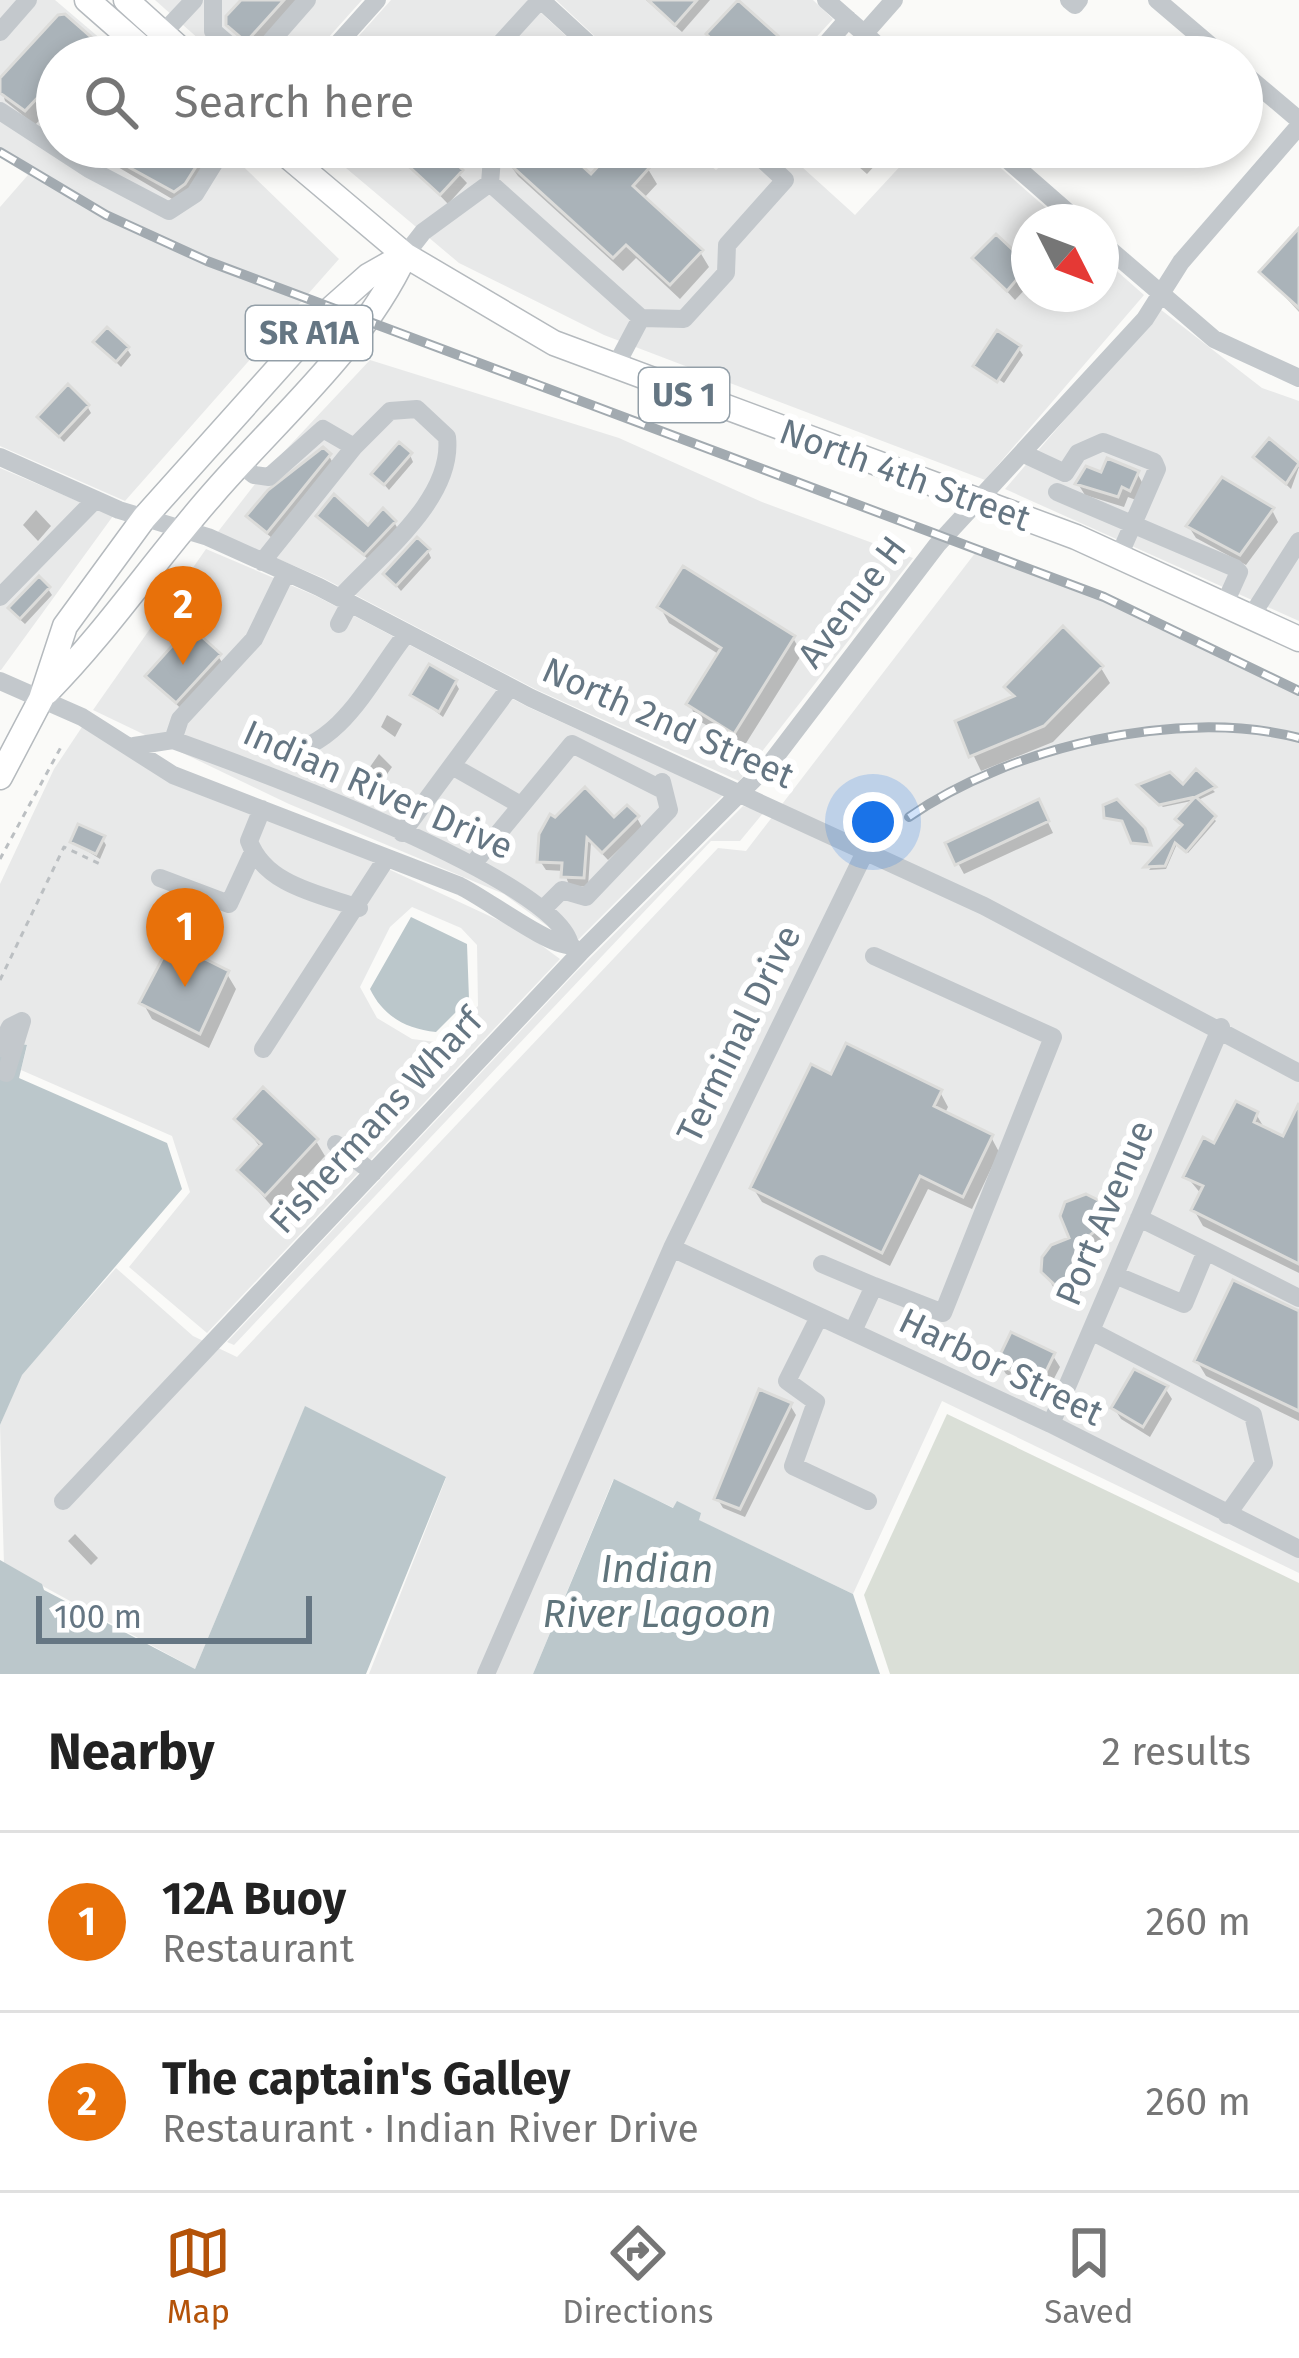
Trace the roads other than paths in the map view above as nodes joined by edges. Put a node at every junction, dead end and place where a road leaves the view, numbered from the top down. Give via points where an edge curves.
1 (28, 0) edge
2 (87, 0) edge
3 (126, 0) edge
4 (194, 0) edge
5 (213, 0) edge
6 (308, 0) edge
7 (377, 0) edge
8 (541, 0) edge
9 (826, 0) edge
10 (894, 0) edge
11 (1069, 0) edge
12 (1079, 0) edge
13 (1157, 0) edge
14 (848, 19) junction
15 (0, 32) edge
16 (164, 32) junction
17 (864, 34) junction
18 (128, 36) edge
19 (168, 36) edge
20 (220, 36) edge
21 (275, 36) edge
22 (345, 36) edge
23 (508, 36) edge
24 (580, 36) edge
25 (833, 36) edge
26 (866, 36) edge
27 (1199, 36) edge
28 (1263, 91) edge
29 (0, 111) edge
30 (1299, 123) edge
31 (36, 134) edge
32 (1263, 167) edge
33 (87, 168) edge
34 (211, 168) edge
35 (302, 168) edge
36 (491, 168) edge
37 (772, 168) edge
38 (1017, 168) edge
39 (1262, 168) edge
40 (490, 183) junction
41 (1058, 204) edge
42 (405, 255) junction
43 (1119, 258) edge
44 (1160, 293) junction
45 (640, 318) junction
46 (614, 369) junction
47 (1299, 378) edge
48 (354, 447) junction
49 (1022, 453) junction
50 (0, 457) edge
51 (239, 463) junction
52 (1065, 473) junction
53 (1057, 492) junction
54 (95, 500) junction
55 (979, 502) junction
56 (144, 518) junction
57 (1134, 523) junction
58 (1043, 525) junction
59 (182, 529) junction
60 (1164, 535) junction
61 (1299, 541) edge
62 (1119, 556) junction
63 (262, 562) junction
64 (1149, 569) junction
65 (286, 573) junction
66 (0, 597) edge
67 (345, 600) junction
68 (1225, 603) junction
69 (1252, 615) junction
70 (339, 624) dead end
71 (407, 633) junction
72 (1299, 639) edge
73 (0, 681) edge
74 (510, 687) junction
75 (41, 698) junction
76 (172, 740) junction
77 (134, 746) junction
78 (669, 761) junction
79 (275, 765) junction
80 (452, 766) junction
81 (0, 777) edge
82 (661, 789) junction
83 (743, 793) junction
84 (519, 804) junction
85 (262, 809) junction
86 (402, 833) junction
87 (866, 850) junction
88 (253, 852) junction
89 (628, 852) junction
90 (386, 859) junction
91 (473, 864) junction
92 (655, 877) junction
93 (160, 878) dead end
94 (359, 908) junction
95 (544, 908) junction
96 (575, 949) junction
97 (874, 956) dead end
98 (1221, 1027) junction
99 (0, 1048) edge
100 (263, 1049) dead end
101 (6, 1072) dead end
102 (1299, 1073) edge
103 (336, 1144) dead end
104 (373, 1173) junction
105 (1139, 1218) junction
106 (673, 1248) junction
107 (1205, 1251) junction
108 (822, 1264) dead end
109 (1115, 1275) junction
110 (874, 1286) junction
111 (1299, 1298) edge
112 (819, 1316) junction
113 (853, 1331) junction
114 (1091, 1331) junction
115 (1051, 1424) junction
116 (63, 1501) dead end
117 (868, 1501) dead end
118 (1227, 1514) junction
119 (1299, 1549) edge
120 (487, 1674) edge

1 - 15 street
2 - 18 main road
3 - 16 main road
4 - 16 street
5 - 20 street
6 - 21 street
7 - 22 street
8 - 23 street
8 - 24 street
9 - 14 street
10 - 17 street
11 - 12 street
13 - 27 street
14 - 17 street
14 - 25 street
16 - 19 main road
17 - 26 street
28 - 30 street
29 - 31 street
30 - 32 street, Avenue H
33 - 34 street via 170,211 196,194
35 - 42 main road, North 4th Street / US 1
36 - 40 street
37 - 45 street via 785,180 727,245 726,273 684,319
38 - 41 street
39 - 44 street, Avenue H
40 - 42 street
40 - 45 street
42 - 46 main road, North 4th Street / US 1 via 492,310
42 - 51 main road, SR A1A via 368,321
42 - 56 main road, SR A1A via 332,308
43 - 44 street
44 - 47 street via 1214,339
44 - 49 street, Avenue H
45 - 46 street
46 - 55 main road, North 4th Street / US 1
48 - 51 street via 323,429 269,476
48 - 63 street
48 - 67 street via 390,412 417,409 447,437 450,461 440,487
49 - 52 street
49 - 55 street, Avenue H
50 - 54 street, North 2nd Street
51 - 59 main road, SR A1A
52 - 53 street
52 - 57 street via 1078,453 1103,442 1154,462
53 - 57 street
53 - 58 street
54 - 56 street, North 2nd Street
54 - 66 street
55 - 58 main road, North 4th Street / US 1
55 - 83 street, Avenue H
56 - 59 street, North 2nd Street
56 - 75 main road, SR A1A via 64,626
57 - 60 street
57 - 62 street
58 - 62 main road, North 4th Street / US 1
59 - 63 street, North 2nd Street
59 - 75 main road, SR A1A via 93,648
60 - 64 street
60 - 68 street via 1239,572
61 - 69 street
62 - 64 main road, North 4th Street / US 1
63 - 65 street, North 2nd Street
64 - 68 main road, North 4th Street / US 1
65 - 67 street, North 2nd Street
65 - 76 street via 267,621 180,719
67 - 70 street
67 - 71 street, North 2nd Street
68 - 69 main road, North 4th Street / US 1
69 - 72 main road, North 4th Street / US 1
71 - 74 street, North 2nd Street
71 - 79 street via 352,710 311,750
73 - 75 street, Indian River Drive
74 - 78 street, North 2nd Street
74 - 80 street
75 - 77 street, Indian River Drive
75 - 81 main road, SR A1A
76 - 77 street
76 - 79 street, Indian River Drive
77 - 85 street, Indian River Drive via 161,770
78 - 82 street
78 - 83 street, North 2nd Street
79 - 86 street, Indian River Drive
80 - 84 street
80 - 86 street
82 - 84 street via 572,744
82 - 89 street via 669,810
83 - 87 street, North 2nd Street
83 - 92 street, Fishermans Wharf
84 - 91 street
85 - 88 street via 249,841
85 - 90 street, Indian River Drive
86 - 91 street, Indian River Drive
87 - 98 street, North 2nd Street
87 - 106 street, Terminal Drive
88 - 93 street via 230,904
88 - 94 street via 283,882
89 - 92 street
89 - 95 street via 586,897 562,890
90 - 94 street
90 - 96 street, Indian River Drive via 498,904 557,946
91 - 95 street, Indian River Drive
92 - 96 street, Fishermans Wharf
94 - 100 street
95 - 96 street, Indian River Drive
96 - 104 street, Fishermans Wharf
97 - 110 street via 1053,1037 943,1313
98 - 102 street, North 2nd Street
98 - 105 street, Port Avenue
99 - 101 street via 22,1021
103 - 104 street
104 - 116 street, Fishermans Wharf
105 - 107 street
105 - 109 street, Port Avenue
106 - 112 street, Harbor Street
106 - 120 street, Terminal Drive
107 - 109 street via 1184,1304
107 - 111 street
108 - 110 street
109 - 114 street, Port Avenue
110 - 113 street
112 - 113 street, Harbor Street
112 - 117 street via 787,1382 816,1402 793,1466
113 - 115 street, Harbor Street
114 - 115 street, Port Avenue
114 - 118 street via 1252,1415 1264,1463
115 - 118 street, Harbor Street
118 - 119 street, Harbor Street

